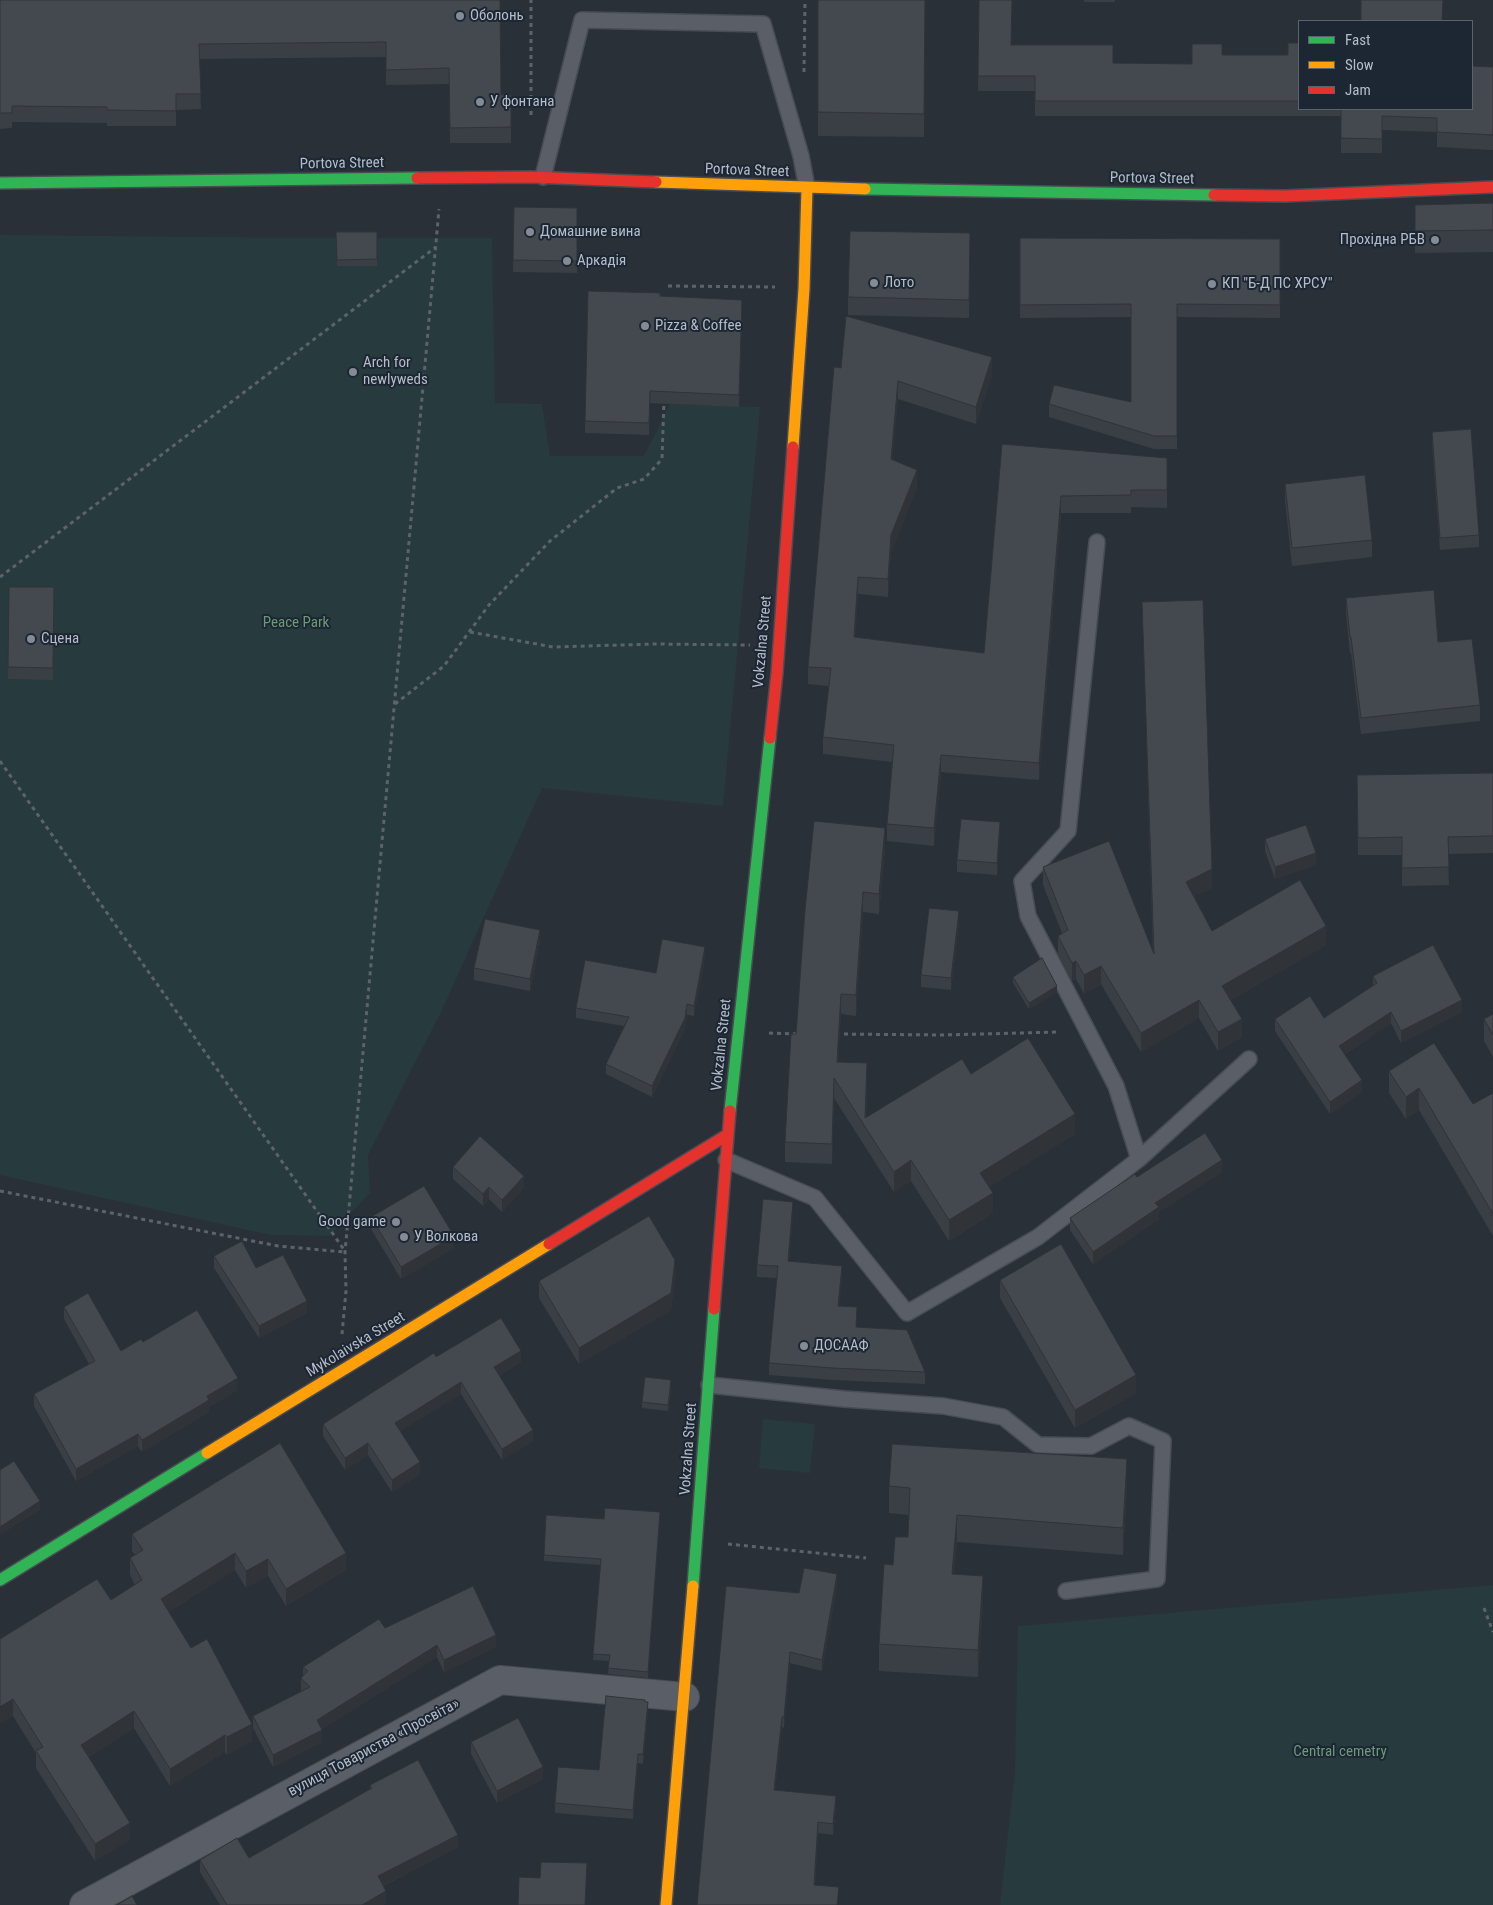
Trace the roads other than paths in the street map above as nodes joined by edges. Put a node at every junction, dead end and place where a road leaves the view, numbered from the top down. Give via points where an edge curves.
1 (543, 177) junction
2 (0, 183) edge
3 (1493, 187) edge
4 (807, 188) junction
5 (1096, 542) dead end
6 (1249, 1060) dead end
7 (728, 1135) junction
8 (1139, 1159) junction
9 (726, 1160) junction
10 (709, 1385) junction
11 (0, 1580) edge
12 (1066, 1590) dead end
13 (685, 1697) junction
14 (84, 1905) edge
15 (666, 1905) edge

1 - 2 street, Portova Street
1 - 4 street, Portova Street
1 - 4 lane via 582,20 763,24
3 - 4 street, Portova Street via 1285,196
4 - 7 street, Vokzalna Street via 804,289 776,673
5 - 8 lane via 1068,832 1022,881 1028,916 1116,1086
6 - 8 lane
7 - 9 street, Vokzalna Street
7 - 11 street, Mykolaivska Street
8 - 9 lane via 1038,1237 908,1313 815,1198
9 - 10 street, Vokzalna Street
10 - 12 lane via 942,1406 1003,1417 1038,1445 1091,1446 1129,1426 1163,1441 1157,1579
10 - 13 street, Vokzalna Street
13 - 14 street, вулиця Товариства «Просвіта» via 500,1680
13 - 15 street, Vokzalna Street

